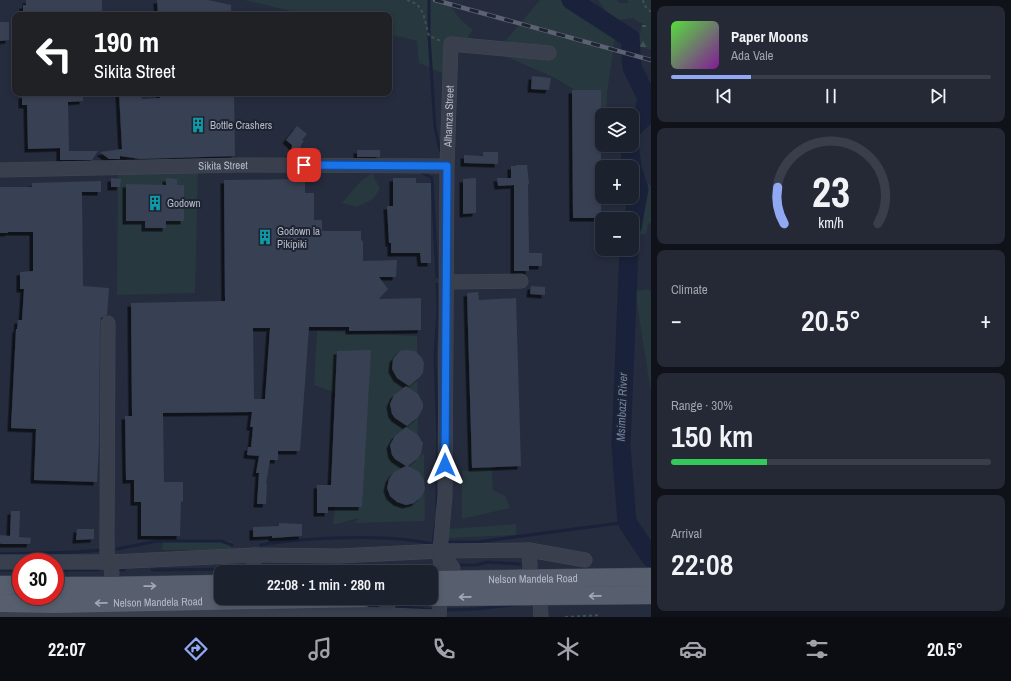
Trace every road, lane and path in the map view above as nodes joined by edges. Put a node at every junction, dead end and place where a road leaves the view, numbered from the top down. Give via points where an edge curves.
1 (408, 0) edge
2 (643, 0) edge
3 (651, 12) edge
4 (451, 44) junction
5 (549, 53) dead end
6 (447, 166) junction
7 (0, 170) edge
8 (521, 281) dead end
9 (446, 282) junction
10 (108, 323) dead end
11 (528, 550) junction
12 (440, 551) junction
13 (254, 555) junction
14 (585, 560) dead end
15 (131, 561) junction
16 (0, 562) edge
17 (110, 562) junction
18 (253, 565) edge
19 (123, 573) dead end
20 (442, 576) edge
21 (529, 578) junction
22 (0, 585) edge
23 (12, 585) edge
24 (64, 586) edge
25 (110, 586) junction
26 (643, 586) edge
27 (438, 590) edge
28 (438, 597) edge
29 (540, 597) junction
30 (0, 603) edge
31 (214, 603) edge
32 (214, 604) edge
33 (226, 605) edge
34 (387, 605) edge
35 (437, 605) edge
36 (53, 610) junction
37 (601, 615) dead end
38 (0, 616) edge
39 (389, 616) edge
40 (434, 617) edge
41 (439, 617) edge
42 (541, 617) edge
43 (566, 617) edge

1 - 4 path via 417,4 431,37
2 - 3 path
4 - 5 street
4 - 6 street, Alhamza Street
6 - 7 street, Sikita Street via 240,165
6 - 9 street, Alhamza Street
8 - 9 street
9 - 12 street, Alhamza Street via 445,496
10 - 17 street via 107,553
11 - 12 street
11 - 14 street
11 - 21 street
12 - 13 street via 339,556
12 - 20 street, Alhamza Street
13 - 15 street
13 - 18 street
15 - 17 street
15 - 19 street
16 - 17 street
17 - 25 street
20 - 21 main road, Nelson Mandela Road
20 - 27 street, Alhamza Street
21 - 26 main road, Nelson Mandela Road
22 - 23 main road
24 - 25 main road, Nelson Mandela Road
25 -> 31 main road, Nelson Mandela Road
26 -> 29 main road, Nelson Mandela Road
29 -> 28 main road, Nelson Mandela Road
29 - 42 street
30 - 36 main road, Nelson Mandela Road
32 - 36 main road, Nelson Mandela Road
33 - 39 street via 263,613
34 - 39 street
35 - 41 street, Alhamza Street
36 - 38 street
37 - 43 path
39 - 40 street

